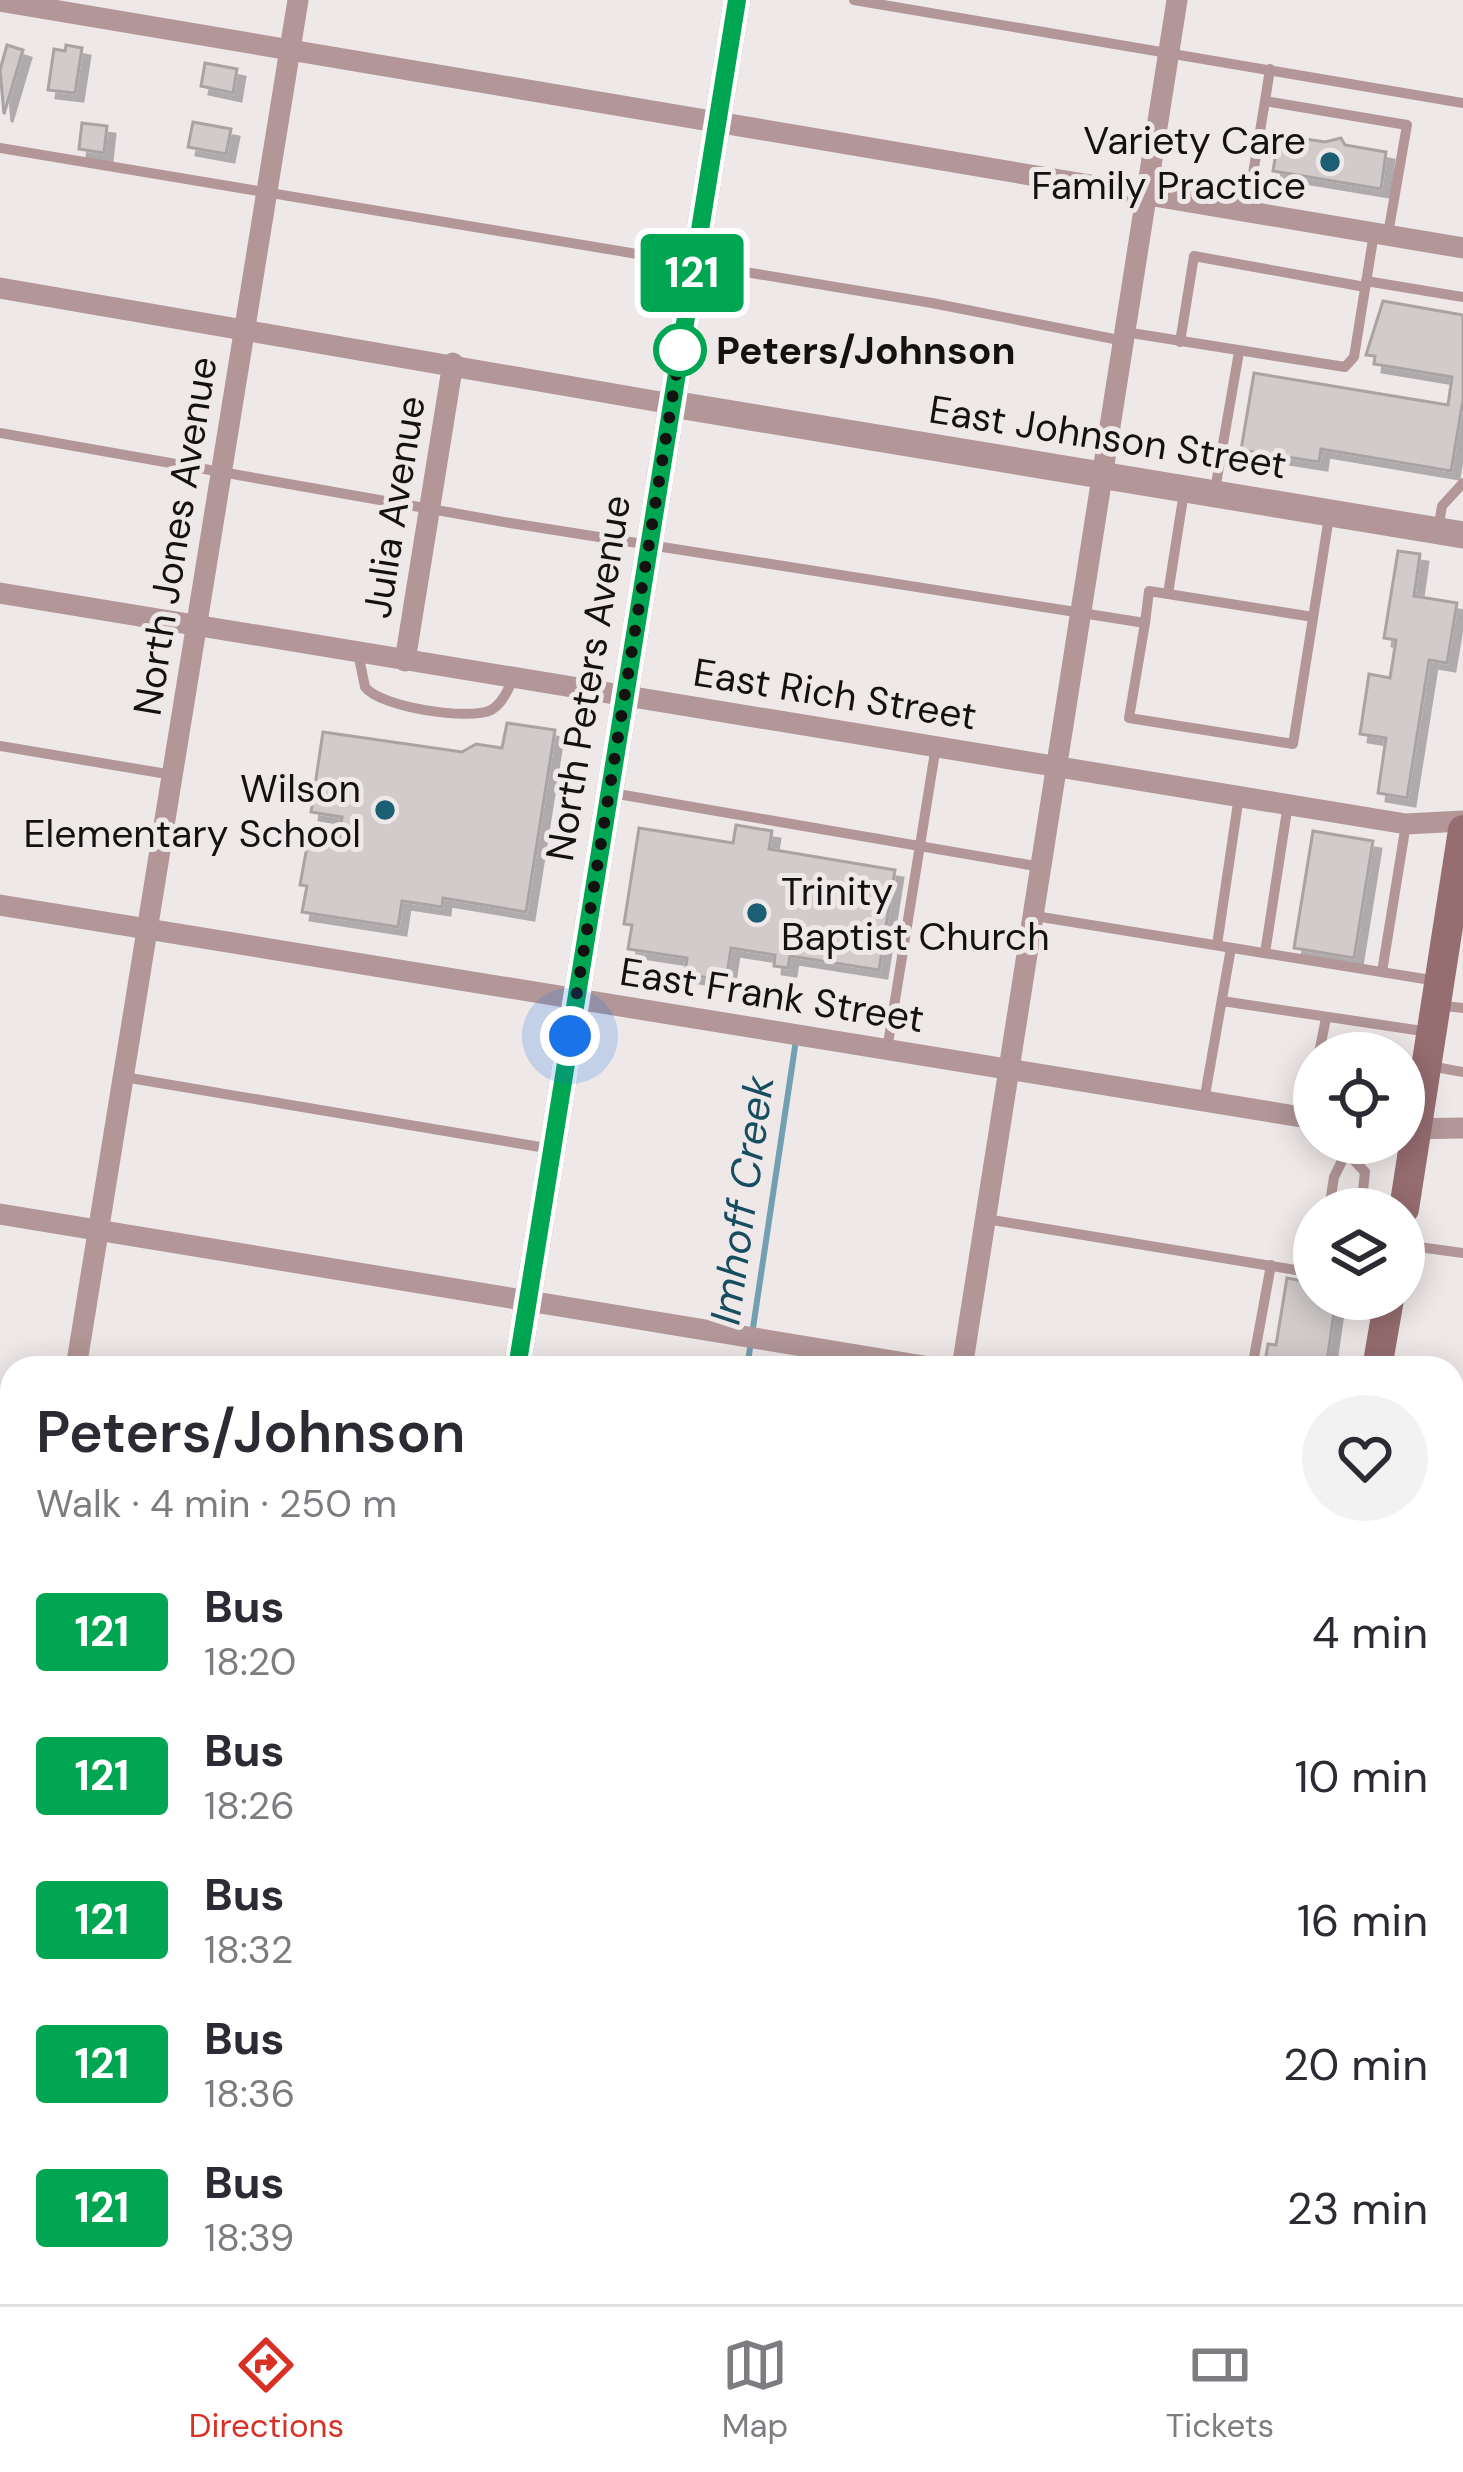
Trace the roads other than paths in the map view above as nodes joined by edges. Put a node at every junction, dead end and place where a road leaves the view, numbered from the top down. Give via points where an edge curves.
1 (298, 0) edge
2 (737, 0) edge
3 (854, 0) edge
4 (1177, 0) edge
5 (0, 1) edge
6 (290, 52) junction
7 (1169, 52) junction
8 (1270, 69) junction
9 (1265, 101) junction
10 (1463, 103) edge
11 (716, 123) junction
12 (0, 148) edge
13 (267, 190) junction
14 (1148, 192) junction
15 (1247, 210) junction
16 (1381, 233) junction
17 (1463, 248) edge
18 (694, 264) junction
19 (1366, 284) junction
20 (0, 288) edge
21 (1463, 297) edge
22 (245, 329) junction
23 (1124, 336) junction
24 (1180, 342) junction
25 (1239, 352) junction
26 (453, 363) junction
27 (672, 404) junction
28 (0, 434) edge
29 (222, 473) junction
30 (1102, 475) junction
31 (1463, 483) edge
32 (1185, 488) junction
33 (1215, 493) junction
34 (433, 509) junction
35 (1330, 513) junction
36 (1450, 532) edge
37 (649, 544) junction
38 (0, 593) edge
39 (1168, 594) junction
40 (1080, 613) junction
41 (1313, 617) junction
42 (1144, 623) junction
43 (197, 628) junction
44 (358, 653) junction
45 (405, 661) junction
46 (513, 679) junction
47 (623, 698) junction
48 (0, 746) edge
49 (936, 746) junction
50 (1056, 766) junction
51 (173, 775) junction
52 (608, 792) junction
53 (1239, 796) junction
54 (1288, 804) junction
55 (1406, 824) junction
56 (1463, 826) edge
57 (920, 847) junction
58 (1041, 867) junction
59 (0, 905) edge
60 (1033, 915) junction
61 (148, 930) junction
62 (1217, 945) junction
63 (1231, 948) junction
64 (1265, 953) junction
65 (1382, 972) junction
66 (1446, 994) edge
67 (576, 999) junction
68 (1222, 1001) junction
69 (1326, 1018) junction
70 (1323, 1032) edge
71 (887, 1050) junction
72 (1427, 1065) junction
73 (1010, 1070) junction
74 (1463, 1072) edge
75 (1425, 1073) edge
76 (124, 1077) junction
77 (1204, 1101) junction
78 (1293, 1115) edge
79 (1463, 1127) edge
80 (1425, 1129) edge
81 (552, 1148) junction
82 (0, 1214) edge
83 (986, 1219) junction
84 (99, 1230) junction
85 (1425, 1248) edge
86 (1463, 1253) edge
87 (1271, 1265) junction
88 (1293, 1269) edge
89 (528, 1300) junction
90 (1385, 1320) edge
91 (78, 1356) edge
92 (519, 1356) edge
93 (862, 1356) edge
94 (964, 1356) edge
95 (1254, 1356) edge
96 (1379, 1356) edge

1 - 6 street, North Jones Avenue
2 - 11 street, North Peters Avenue
3 - 7 lane
4 - 7 street
5 - 6 street
6 - 11 street
6 - 13 street, North Jones Avenue
7 - 8 lane
7 - 14 street
8 - 9 lane
8 - 10 lane
9 - 15 lane
9 - 16 lane via 1406,124
11 - 14 street
11 - 18 street, North Peters Avenue
12 - 13 lane
13 - 18 lane
13 - 22 street, North Jones Avenue
14 - 15 street
14 - 23 street
15 - 16 street
16 - 17 street
16 - 19 lane
18 - 23 lane
18 - 27 street, North Peters Avenue
19 - 21 lane
19 - 24 lane via 1194,256
19 - 25 lane via 1354,357 1345,367
20 - 22 street, East Johnson Street
22 - 26 street, East Johnson Street
22 - 29 street, North Jones Avenue
23 - 24 lane
23 - 30 street
24 - 25 lane
25 - 33 lane
26 - 27 street, East Johnson Street
26 - 34 street, Julia Avenue
27 - 30 street, East Johnson Street
27 - 37 street, North Peters Avenue
28 - 29 lane
29 - 34 lane
29 - 43 street, North Jones Avenue
30 - 32 street, East Johnson Street
30 - 40 street
31 - 36 lane via 1442,506
32 - 33 street, East Johnson Street
32 - 39 lane
33 - 35 street, East Johnson Street
34 - 37 lane
34 - 45 street, Julia Avenue
35 - 36 street, East Johnson Street
35 - 41 lane
37 - 40 lane
37 - 47 street, North Peters Avenue
38 - 43 street, East Rich Street
39 - 41 lane
39 - 42 lane via 1149,591
40 - 42 lane
40 - 50 street
41 - 42 lane via 1293,744 1129,718
43 - 44 street, East Rich Street
43 - 51 street, North Jones Avenue
44 - 45 street, East Rich Street
44 - 46 lane via 365,687 391,703 477,714 499,704
45 - 46 street, East Rich Street
46 - 47 street, East Rich Street
47 - 49 street, East Rich Street
47 - 52 street, North Peters Avenue
48 - 51 lane
49 - 50 street, East Rich Street
49 - 57 lane
50 - 53 street, East Rich Street
50 - 58 street
51 - 61 street, North Jones Avenue
52 - 57 lane
52 - 67 street, North Peters Avenue
53 - 54 street, East Rich Street
53 - 62 lane
54 - 55 street, East Rich Street
54 - 64 lane
55 - 56 street, East Rich Street
55 - 65 lane
56 - 66 main road
57 - 58 lane
57 - 71 lane
58 - 60 street
59 - 61 street, East Frank Street
60 - 62 lane
60 - 73 street
61 - 67 street, East Frank Street
61 - 76 street, North Jones Avenue
62 - 63 lane
63 - 64 lane
63 - 68 lane
64 - 65 lane
65 - 66 lane
66 - 69 lane
66 - 72 main road
67 - 71 street, East Frank Street
67 - 81 street, North Peters Avenue
68 - 69 lane
68 - 77 lane
69 - 70 lane
71 - 73 street, East Frank Street
72 - 74 lane
72 - 75 main road
73 - 77 street, East Frank Street
73 - 83 street
76 - 81 lane
76 - 84 street, North Jones Avenue
77 - 78 street, East Frank Street
79 - 80 street
81 - 89 street, North Peters Avenue
82 - 84 street
83 - 87 lane
83 - 94 street
84 - 89 street
84 - 91 street, North Jones Avenue
85 - 86 lane
87 - 88 lane
87 - 95 lane
89 - 92 street, North Peters Avenue
89 - 93 street
90 - 96 main road

